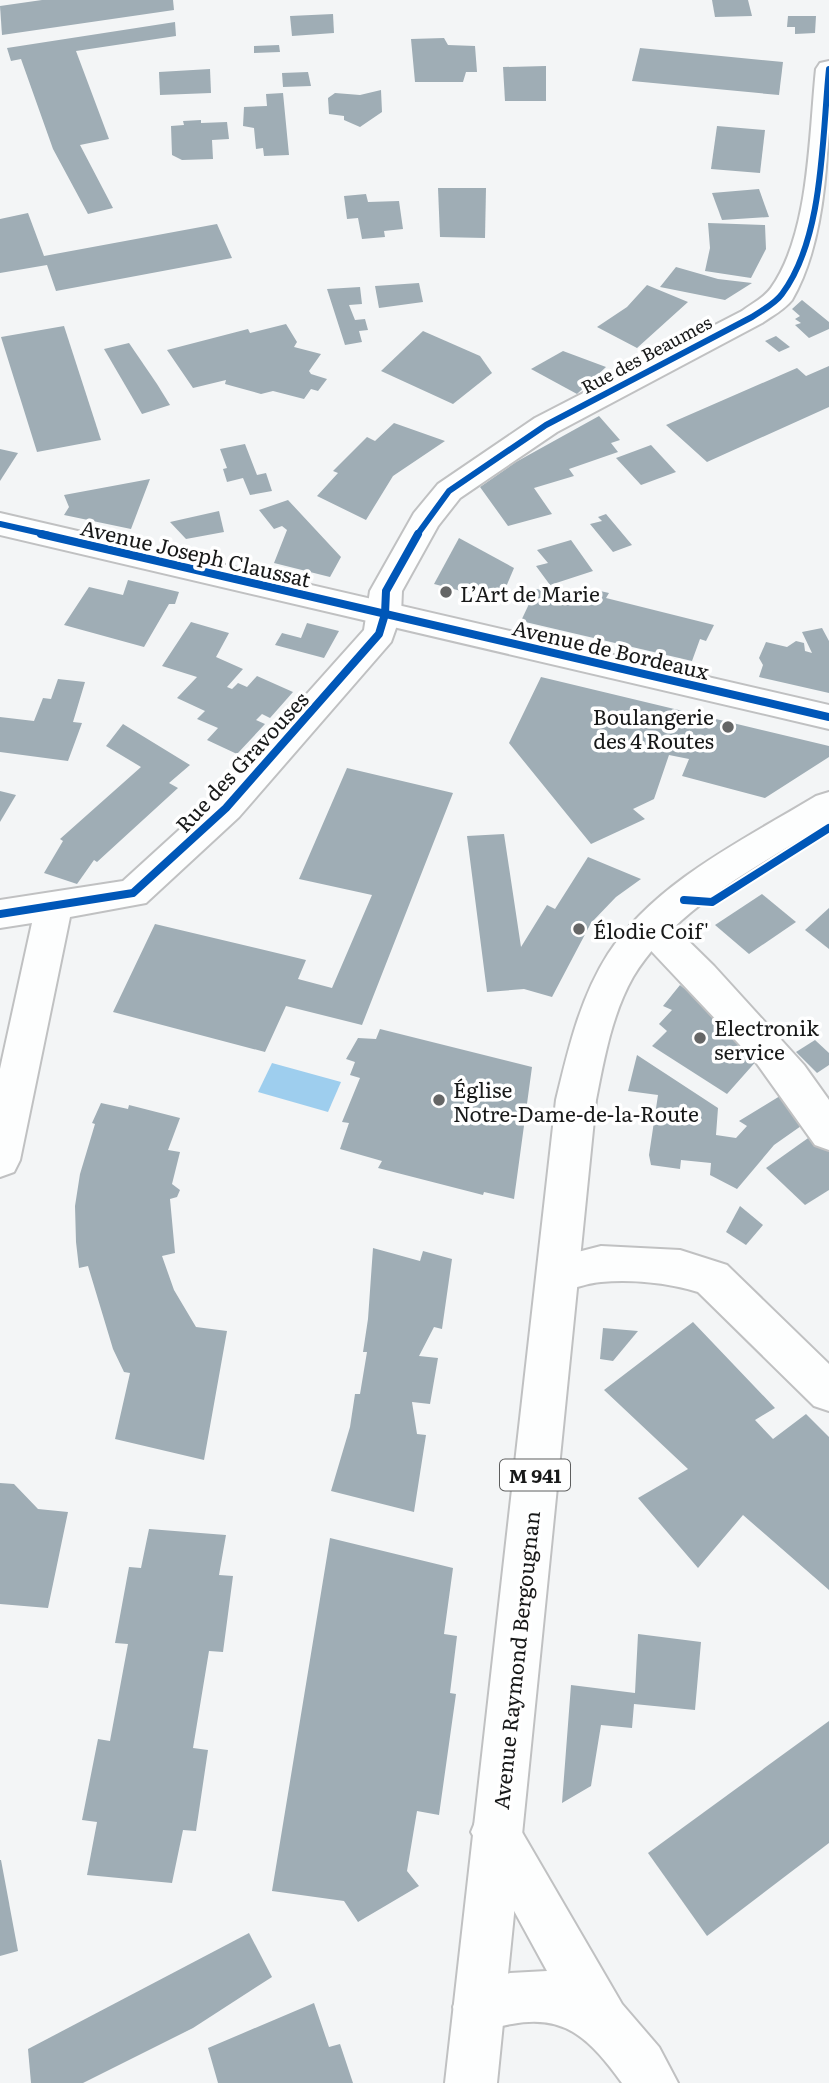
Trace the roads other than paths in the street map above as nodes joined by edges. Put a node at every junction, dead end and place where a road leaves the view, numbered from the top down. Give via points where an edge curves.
1 (829, 69) edge
2 (0, 524) edge
3 (384, 614) junction
4 (829, 717) edge
5 (829, 805) edge
6 (54, 907) junction
7 (0, 914) edge
8 (652, 928) junction
9 (829, 1133) edge
10 (0, 1160) edge
11 (558, 1274) junction
12 (829, 1392) edge
13 (495, 1832) junction
14 (478, 2007) junction
15 (601, 2016) junction
16 (471, 2083) edge
17 (652, 2083) edge

1 - 3 street, Rue des Beaumes via 810,223 802,259 781,296 752,317 546,425 449,491 425,521 386,591
2 - 3 street, Avenue Joseph Claussat
3 - 4 street, Avenue de Bordeaux
3 - 6 street, Rue des Gravouses via 379,634 292,735 226,808 133,893
5 - 8 street, Avenue Raymond Bergougnan / M 941 via 694,894
6 - 7 street, Rue des Gravouses
6 - 10 street
8 - 9 street via 768,1045
8 - 11 street, Avenue Raymond Bergougnan / M 941 via 630,950 588,1045 576,1100
11 - 12 street via 601,1264 643,1265 680,1268 712,1278
11 - 13 street, Avenue Raymond Bergougnan / M 941
13 - 14 street, Avenue Raymond Bergougnan / M 941
13 - 15 street
14 - 15 street via 521,1997 558,1998
14 - 16 street, Avenue Raymond Bergougnan / M 941
15 - 17 street via 634,2053

